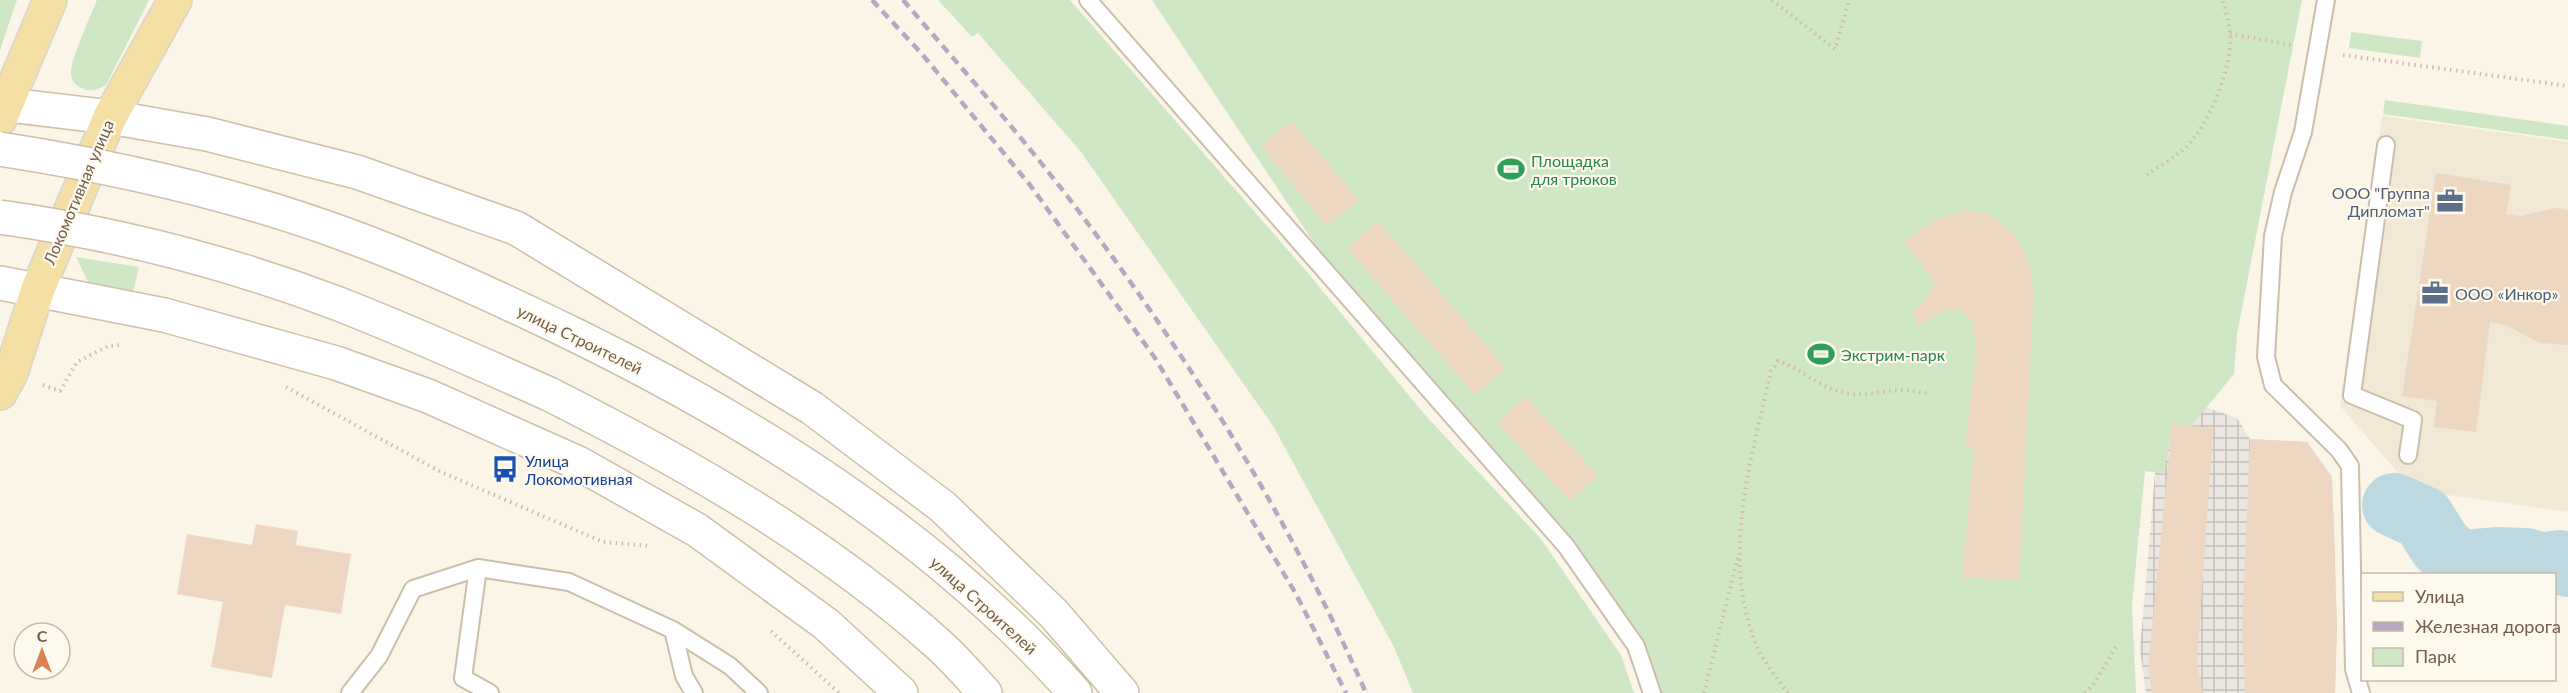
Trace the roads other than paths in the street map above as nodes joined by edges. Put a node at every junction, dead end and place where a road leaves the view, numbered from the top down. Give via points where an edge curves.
1 (50, 0) edge
2 (175, 0) edge
3 (1088, 0) edge
4 (2326, 0) edge
5 (2, 109) edge
6 (110, 117) junction
7 (2386, 145) dead end
8 (0, 149) edge
9 (0, 217) edge
10 (0, 283) edge
11 (38, 289) junction
12 (0, 393) edge
13 (2408, 455) dead end
14 (478, 568) junction
15 (673, 630) junction
16 (351, 693) edge
17 (490, 693) edge
18 (694, 693) edge
19 (759, 693) edge
20 (901, 693) edge
21 (986, 693) edge
22 (1075, 693) edge
23 (1122, 693) edge
24 (1652, 693) edge
25 (2361, 693) edge

1 - 5 main road
2 - 6 main road, Локомотивная улица
3 - 24 lane via 1566,546 1636,646
4 - 25 lane via 2304,132 2273,236 2266,357 2273,385 2339,450 2350,466 2354,669
5 - 6 main road
6 - 11 main road, Локомотивная улица
6 - 23 main road via 207,134 357,172 516,228 812,408 943,507 1054,614
7 - 13 lane via 2352,395 2413,420
8 - 22 main road, улица Строителей, bridge via 115,169 342,233 577,336 678,388 783,450 882,518 965,584 1044,658
9 - 21 main road, bridge via 121,240 282,285 388,324 549,394 641,440 712,482 838,565 938,644
10 - 11 main road
11 - 12 main road, Локомотивная улица via 11,373
11 - 20 main road via 164,315 336,363 428,396 578,463 697,530 826,624
14 - 15 lane via 569,582
14 - 16 lane via 413,589 379,656
14 - 17 lane via 463,678
15 - 18 lane via 684,676
15 - 19 lane via 730,666

